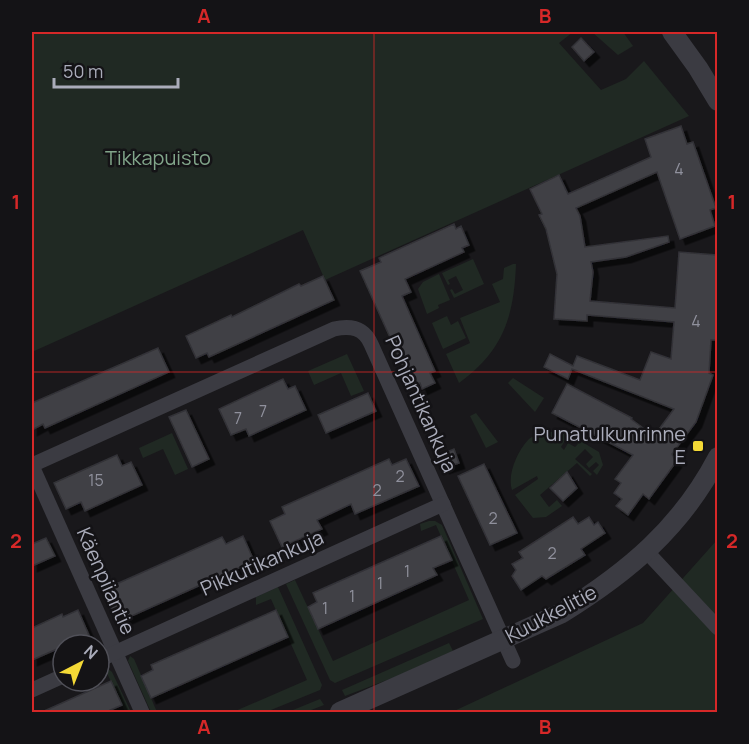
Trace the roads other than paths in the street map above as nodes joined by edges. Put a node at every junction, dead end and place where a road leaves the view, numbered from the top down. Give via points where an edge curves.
1 (672, 32) edge
2 (717, 101) edge
3 (717, 457) edge
4 (32, 466) edge
5 (443, 504) junction
6 (647, 552) junction
7 (717, 628) edge
8 (503, 639) junction
9 (115, 652) junction
10 (111, 654) edge
11 (513, 661) dead end
12 (51, 681) edge
13 (32, 690) edge
14 (142, 712) edge
15 (340, 712) edge

1 - 2 street
3 - 6 street, Kuukkelitie via 689,504
4 - 5 street, Pohjantikankuja via 326,332 349,326 368,337
4 - 9 street, Käenpiiantie
5 - 8 street, Pohjantikankuja
5 - 9 street, Pikkutikankuja
6 - 7 street
6 - 8 street, Kuukkelitie via 562,613
8 - 11 street, Pohjantikankuja
8 - 15 street, Kuukkelitie
9 - 10 street, Pikkutikankuja
9 - 14 street, Käenpiiantie
12 - 13 street

